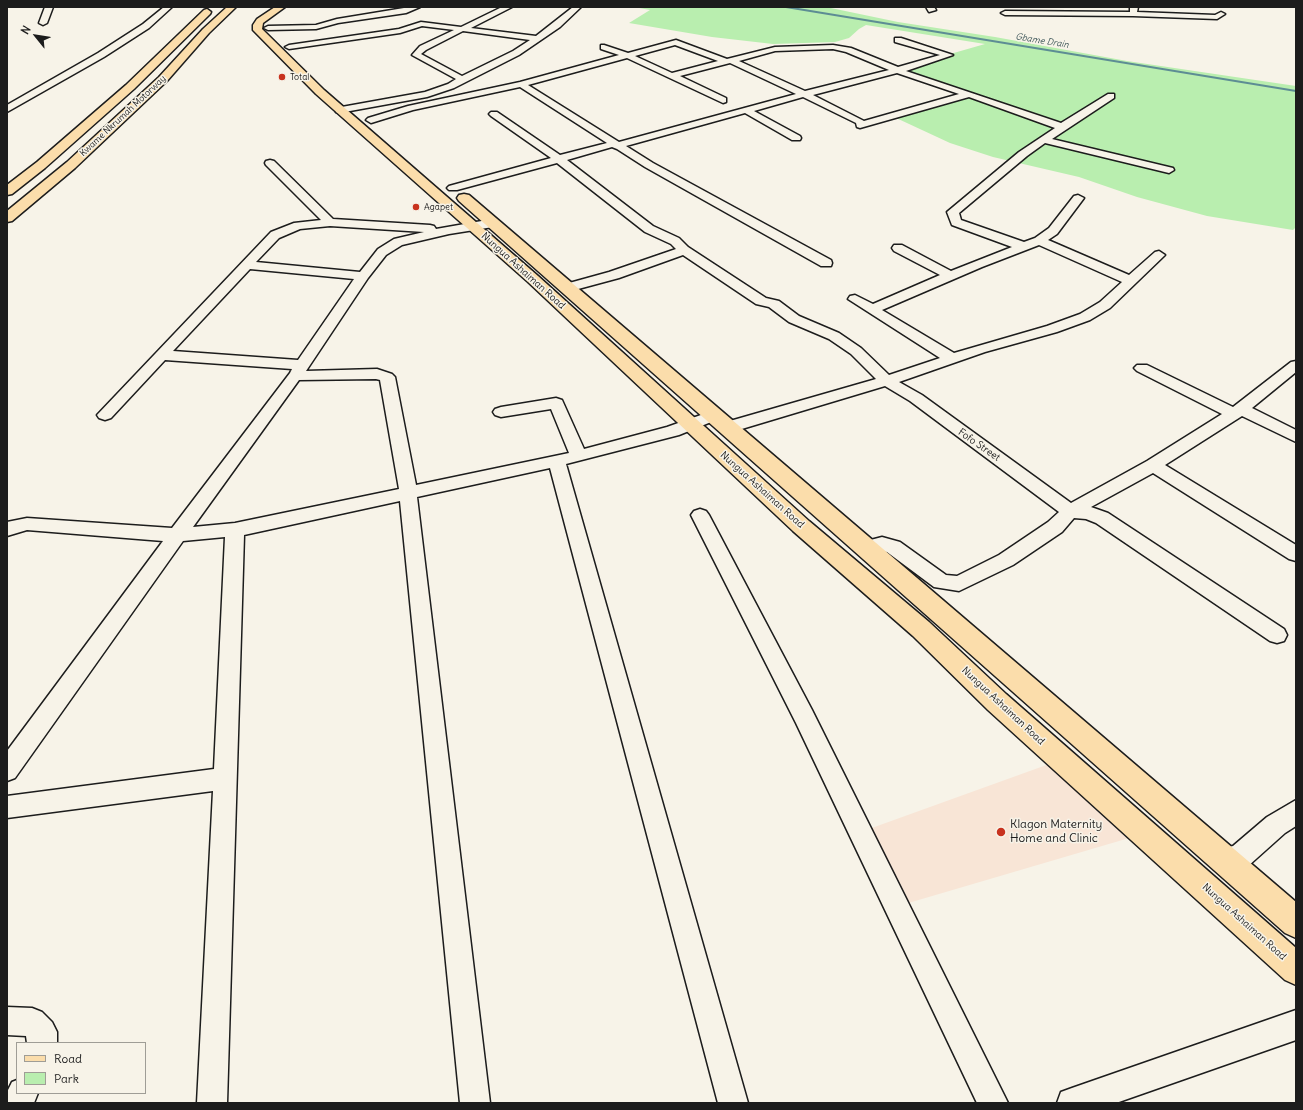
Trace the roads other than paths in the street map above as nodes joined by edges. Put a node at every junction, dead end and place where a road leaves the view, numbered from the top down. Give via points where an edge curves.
1 (49, 7) edge
2 (168, 7) edge
3 (212, 7) edge
4 (232, 7) edge
5 (281, 7) edge
6 (290, 7) edge
7 (416, 7) edge
8 (508, 7) edge
9 (577, 7) edge
10 (1133, 10) edge
11 (1005, 13) edge
12 (1221, 14) dead end
13 (325, 15) dead end
14 (43, 23) dead end
15 (316, 27) junction
16 (268, 28) junction
17 (462, 28) junction
18 (537, 38) junction
19 (898, 40) dead end
20 (289, 47) junction
21 (604, 47) dead end
22 (627, 55) junction
23 (727, 60) junction
24 (899, 71) junction
25 (671, 76) junction
26 (462, 78) junction
27 (520, 84) junction
28 (804, 94) junction
29 (969, 94) junction
30 (1112, 96) dead end
31 (723, 100) dead end
32 (347, 108) junction
33 (7, 109) edge
34 (746, 110) junction
35 (494, 114) dead end
36 (371, 120) junction
37 (1062, 127) junction
38 (796, 138) dead end
39 (1044, 140) junction
40 (615, 145) junction
41 (560, 159) junction
42 (270, 163) dead end
43 (1169, 170) dead end
44 (453, 188) junction
45 (7, 191) edge
46 (1078, 198) dead end
47 (7, 218) edge
48 (330, 222) junction
49 (484, 225) junction
50 (450, 230) junction
51 (1039, 241) junction
52 (1025, 247) junction
53 (898, 248) dead end
54 (684, 250) junction
55 (1159, 255) dead end
56 (826, 263) dead end
57 (247, 265) junction
58 (363, 276) junction
59 (951, 276) junction
60 (1131, 281) junction
61 (567, 288) junction
62 (855, 299) dead end
63 (873, 310) junction
64 (162, 355) junction
65 (954, 359) junction
66 (1296, 365) edge
67 (1142, 368) dead end
68 (299, 370) junction
69 (887, 381) junction
70 (1236, 411) junction
71 (501, 412) dead end
72 (105, 415) dead end
73 (722, 421) junction
74 (691, 426) junction
75 (1296, 437) edge
76 (568, 458) junction
77 (1153, 465) junction
78 (408, 492) junction
79 (1070, 511) junction
80 (700, 515) dead end
81 (7, 529) edge
82 (235, 530) junction
83 (176, 535) junction
84 (866, 548) junction
85 (1296, 554) edge
86 (1277, 635) dead end
87 (7, 770) edge
88 (226, 778) junction
89 (7, 807) edge
90 (1296, 812) edge
91 (1225, 859) junction
92 (1296, 922) edge
93 (1296, 969) edge
94 (7, 1021) edge
95 (1296, 1025) edge
96 (42, 1042) edge
97 (22, 1094) edge
98 (18, 1103) edge
99 (212, 1103) edge
100 (475, 1103) edge
101 (733, 1103) edge
102 (993, 1103) edge
103 (1072, 1103) edge

1 - 14 street
2 - 33 street via 146,26 101,55
3 - 45 main road, Kwame Nkrumah Motorway via 130,87 41,165
4 - 47 main road, Kwame Nkrumah Motorway via 206,31 163,79 72,165
5 - 32 main road, Nungua Ashaiman Road via 260,21 257,25 258,30
6 - 16 main road via 268,21
7 - 15 street via 336,20
8 - 17 street
9 - 18 street
10 - 11 street
10 - 12 street via 1217,17
13 - 15 street
15 - 16 street
16 - 20 main road, Nungua Ashaiman Road
17 - 18 street
17 - 20 street via 422,24 400,31
17 - 26 street via 423,48 416,55
18 - 26 street via 516,53
19 - 24 street via 949,55
20 - 32 main road, Nungua Ashaiman Road
21 - 22 street
22 - 23 street via 676,42
22 - 25 street
22 - 27 street
23 - 24 street via 781,48 833,47 848,50
23 - 25 street
23 - 28 street
24 - 28 street
24 - 29 street
25 - 31 street
26 - 32 street via 451,86 427,94
27 - 36 street via 411,108
27 - 40 street
28 - 29 street via 859,123 872,123 897,113
28 - 34 street
29 - 37 street
30 - 37 street
32 - 36 main road, Nungua Ashaiman Road
32 - 49 main road, Nungua Ashaiman Road
34 - 38 street
34 - 40 street
35 - 41 street, Fofo Street
36 - 44 main road, Nungua Ashaiman Road
37 - 39 street
39 - 43 street
39 - 52 street via 1023,154 953,212 956,222
40 - 41 street
40 - 56 street
41 - 44 street
41 - 54 street, Fofo Street via 641,224 675,241
42 - 48 street
44 - 49 main road, Nungua Ashaiman Road
46 - 51 street via 1052,231
48 - 50 street
48 - 57 street via 313,223 275,235
49 - 50 street
49 - 61 main road, Nungua Ashaiman Road
49 - 74 main road, Nungua Ashaiman Road via 533,279
50 - 58 street via 392,245 382,252
51 - 52 street
51 - 60 street
52 - 59 street
53 - 59 street
54 - 61 street via 614,275
54 - 69 street, Fofo Street via 761,301 774,304 794,320 834,336 856,351
55 - 60 street
57 - 58 street
57 - 64 street
58 - 68 street
59 - 63 street
60 - 65 street via 1104,305 1085,317
61 - 73 main road, Nungua Ashaiman Road
62 - 63 street
63 - 65 street
64 - 68 street
64 - 72 street
65 - 69 street
66 - 70 street
67 - 70 street
68 - 78 street via 376,374 387,377
68 - 83 street
69 - 73 street
69 - 79 street, Fofo Street via 916,398
70 - 75 street
70 - 77 street
71 - 76 street via 556,403
73 - 74 street
73 - 84 main road, Nungua Ashaiman Road
74 - 76 street
74 - 93 main road, Nungua Ashaiman Road via 801,526 921,629 997,702
76 - 78 street
76 - 101 street
77 - 79 street
77 - 85 street
78 - 82 street
78 - 100 street
79 - 84 street via 1055,527 1012,556 959,584 941,582 893,546 882,544
79 - 86 street via 1102,518
80 - 102 street via 804,717
81 - 83 street via 27,524
82 - 83 street
82 - 88 street
83 - 87 street
84 - 91 main road, Nungua Ashaiman Road
88 - 89 street
88 - 99 street
90 - 91 street via 1276,825 1238,858
91 - 92 main road, Nungua Ashaiman Road
94 - 96 street via 32,1022 42,1032
95 - 103 street
97 - 98 street

